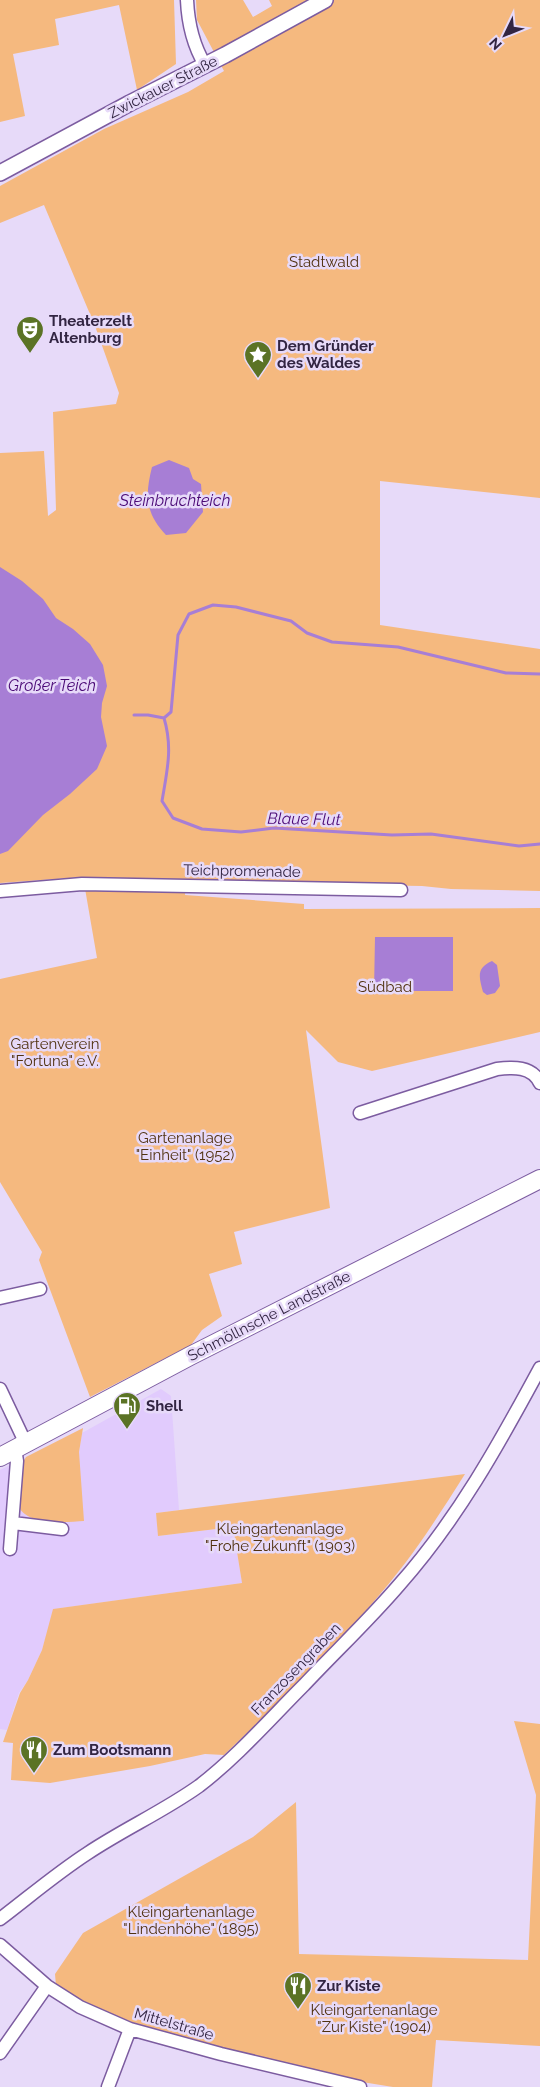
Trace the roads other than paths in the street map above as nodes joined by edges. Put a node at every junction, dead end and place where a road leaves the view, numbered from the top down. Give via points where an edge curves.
1 (187, 0) edge
2 (325, 0) edge
3 (205, 65) junction
4 (0, 173) edge
5 (401, 890) dead end
6 (0, 891) edge
7 (540, 1083) edge
8 (360, 1113) dead end
9 (540, 1179) edge
10 (40, 1289) dead end
11 (0, 1298) edge
12 (540, 1368) edge
13 (0, 1389) edge
14 (14, 1450) edge
15 (13, 1523) junction
16 (62, 1529) dead end
17 (10, 1549) dead end
18 (0, 1919) edge
19 (0, 1945) edge
20 (47, 1986) junction
21 (130, 2029) junction
22 (0, 2053) edge
23 (325, 2084) edge
24 (108, 2087) edge
25 (360, 2087) edge

1 - 3 street via 188,21
2 - 3 street, Zwickauer Straße
3 - 4 street, Zwickauer Straße
5 - 6 street, Teichpromenade via 82,884
7 - 8 street via 525,1069 497,1069
9 - 14 main road, Schmöllnsche Landstraße via 190,1356
10 - 11 street
12 - 18 street, Franzosengraben via 469,1493 431,1545 400,1585 282,1707 200,1784 168,1807 88,1853
13 - 14 street
14 - 15 street via 17,1461
15 - 16 street
15 - 17 street
19 - 20 street, Mittelstraße
20 - 21 street, Mittelstraße via 80,2007
20 - 22 street
21 - 23 street, Mittelstraße
21 - 24 street
23 - 25 street, Mittelstraße

